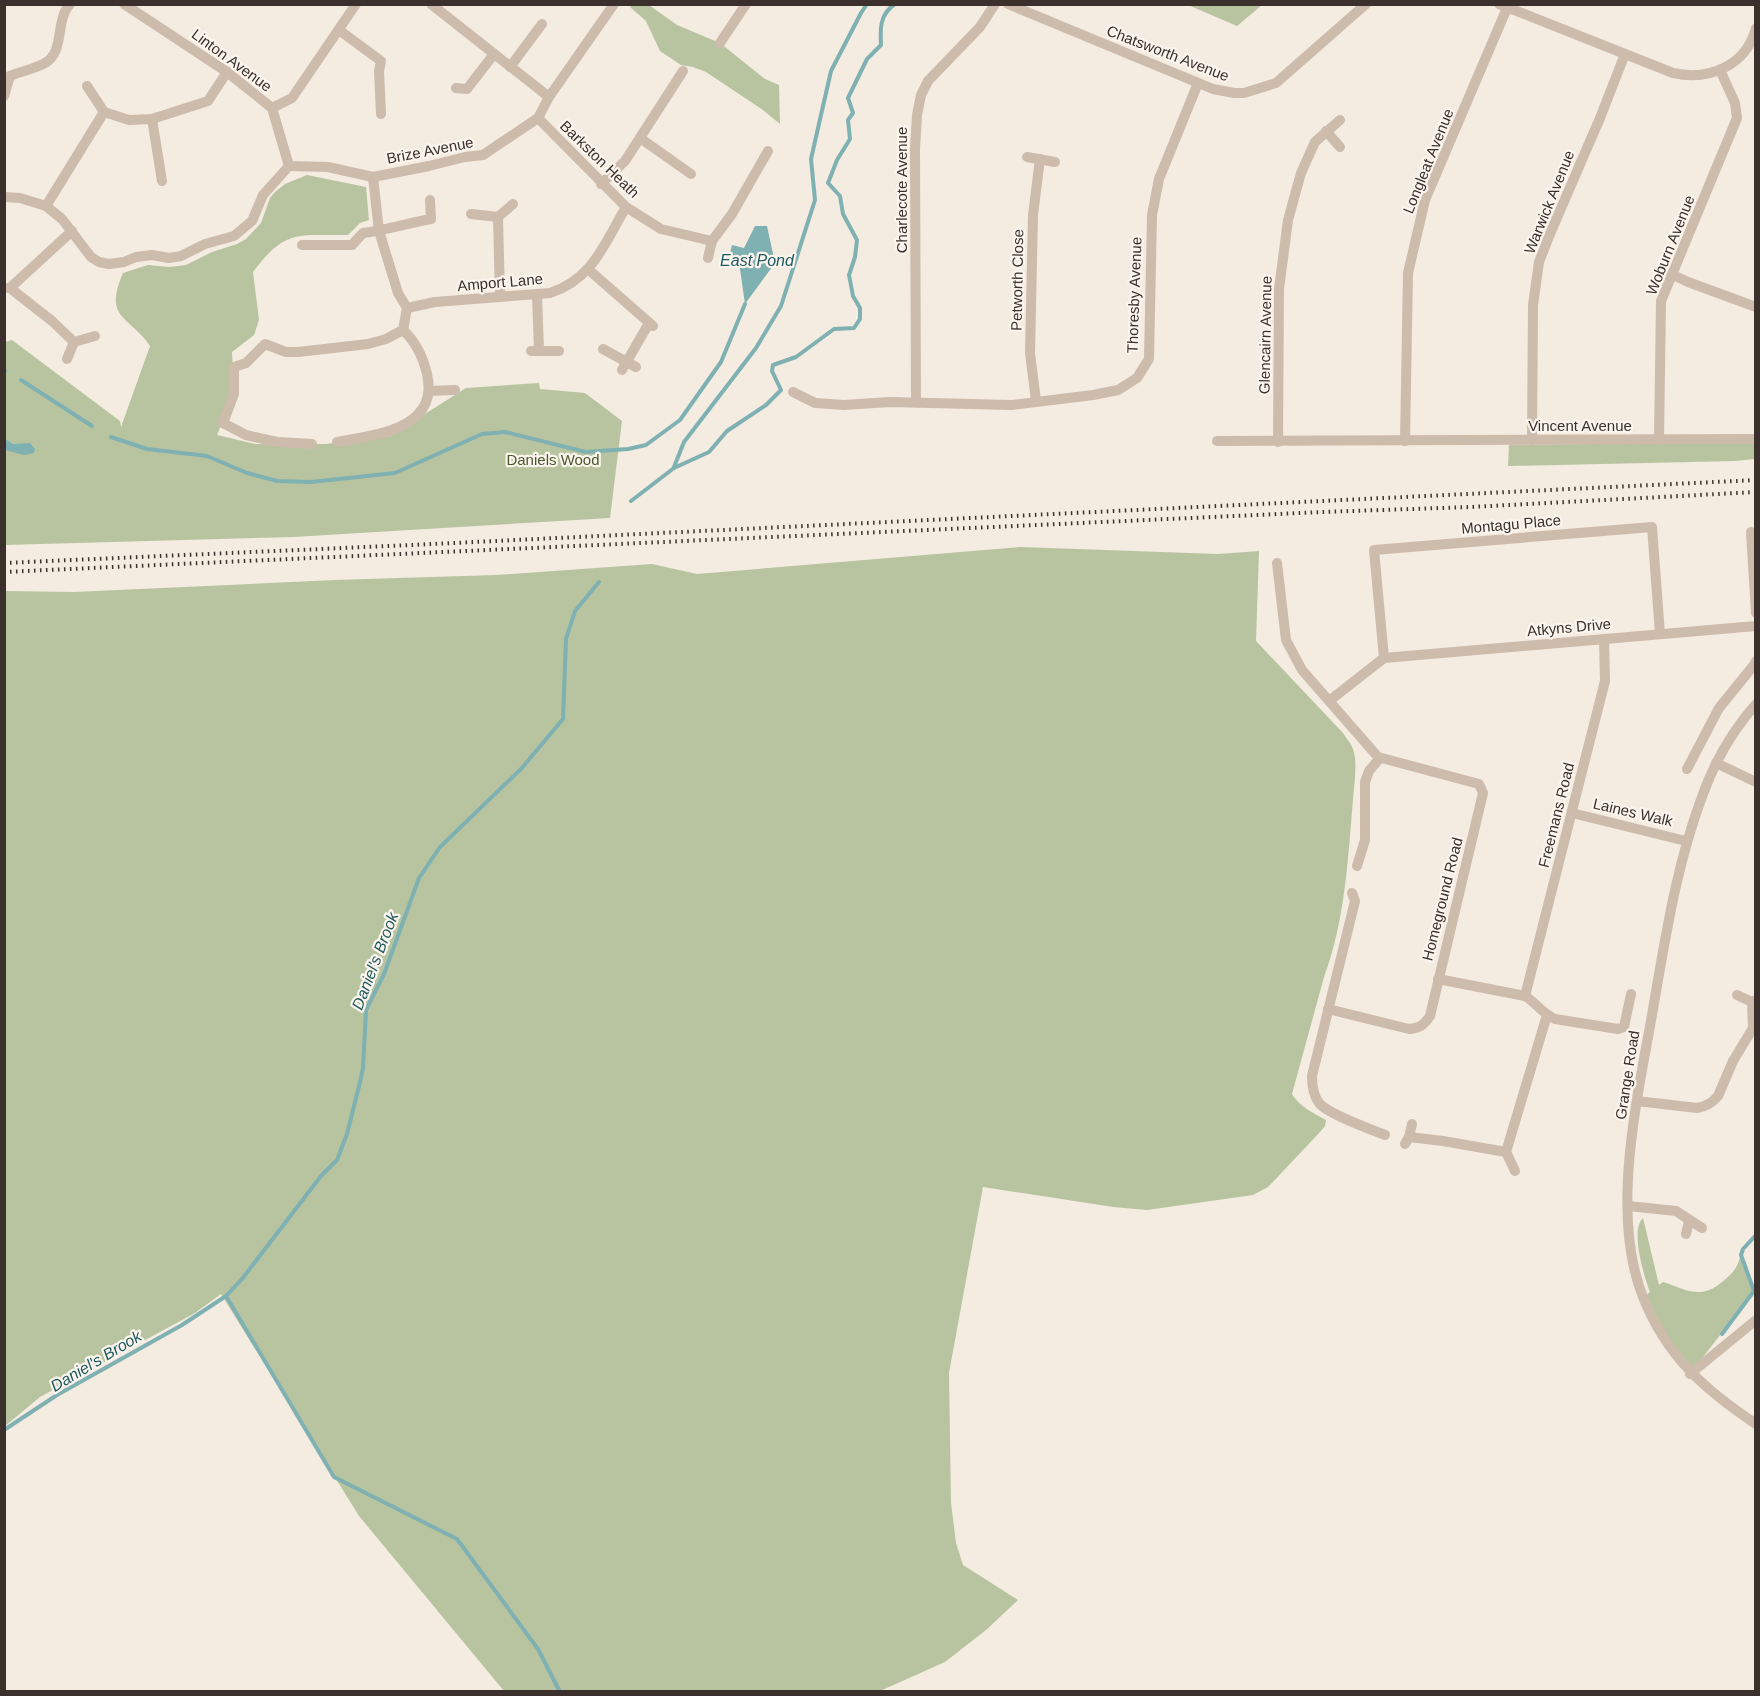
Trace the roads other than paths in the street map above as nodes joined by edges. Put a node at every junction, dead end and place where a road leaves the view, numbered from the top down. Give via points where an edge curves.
1 (70, 4) edge
2 (123, 4) edge
3 (431, 4) edge
4 (614, 4) edge
5 (746, 4) edge
6 (995, 4) edge
7 (1008, 4) edge
8 (1366, 4) edge
9 (356, 5) edge
10 (1503, 6) edge
11 (444, 8) edge
12 (1033, 9) edge
13 (542, 24) dead end
14 (1755, 28) edge
15 (339, 30) junction
16 (720, 43) dead end
17 (494, 54) junction
18 (1625, 54) junction
19 (510, 67) junction
20 (1720, 70) junction
21 (683, 71) dead end
22 (227, 72) junction
23 (7, 73) edge
24 (1198, 83) junction
25 (87, 86) dead end
26 (456, 88) dead end
27 (4, 96) edge
28 (549, 97) junction
29 (272, 108) junction
30 (104, 112) junction
31 (381, 114) dead end
32 (538, 118) junction
33 (152, 119) junction
34 (1340, 120) dead end
35 (1326, 131) junction
36 (640, 138) junction
37 (1340, 147) dead end
38 (768, 151) dead end
39 (1027, 157) dead end
40 (1040, 159) junction
41 (1055, 162) dead end
42 (289, 166) junction
43 (691, 174) dead end
44 (373, 177) junction
45 (162, 181) dead end
46 (601, 184) junction
47 (4, 197) edge
48 (430, 200) dead end
49 (513, 204) dead end
50 (46, 206) junction
51 (626, 207) junction
52 (471, 214) dead end
53 (498, 217) junction
54 (72, 231) junction
55 (380, 231) junction
56 (712, 242) junction
57 (302, 245) dead end
58 (708, 258) dead end
59 (589, 270) junction
60 (1671, 274) junction
61 (7, 288) edge
62 (537, 295) junction
63 (500, 297) junction
64 (1755, 306) edge
65 (407, 308) junction
66 (403, 330) junction
67 (94, 336) dead end
68 (74, 342) junction
69 (603, 349) dead end
70 (559, 351) dead end
71 (67, 359) dead end
72 (455, 390) dead end
73 (429, 391) junction
74 (793, 392) dead end
75 (1036, 401) junction
76 (916, 402) junction
77 (1755, 439) edge
78 (1532, 440) junction
79 (1659, 440) junction
80 (1217, 441) dead end
81 (1405, 441) junction
82 (337, 442) dead end
83 (1278, 442) junction
84 (312, 444) dead end
85 (1751, 532) dead end
86 (1277, 563) dead end
87 (1755, 613) edge
88 (1755, 626) edge
89 (1660, 634) junction
90 (1604, 639) junction
91 (1384, 658) junction
92 (1755, 661) edge
93 (1329, 701) junction
94 (1755, 704) edge
95 (1380, 758) junction
96 (1716, 763) junction
97 (1687, 769) dead end
98 (1755, 782) edge
99 (1572, 813) junction
100 (1686, 841) junction
101 (1357, 866) dead end
102 (1352, 893) dead end
103 (1438, 979) junction
104 (1631, 994) dead end
105 (1737, 994) dead end
106 (1525, 996) junction
107 (1754, 1001) edge
108 (1328, 1009) junction
109 (1547, 1015) junction
110 (1637, 1101) junction
111 (1412, 1124) dead end
112 (1385, 1135) dead end
113 (1506, 1152) junction
114 (1515, 1171) dead end
115 (1628, 1206) junction
116 (1689, 1221) junction
117 (1702, 1228) dead end
118 (1686, 1234) dead end
119 (1755, 1320) edge
120 (1690, 1374) junction
121 (1755, 1424) edge

1 - 23 street via 63,13 55,54 46,62
2 - 22 street, Linton Avenue
3 - 11 street
4 - 28 street, Brize Avenue
5 - 16 street
6 - 76 street, Charlecote Avenue via 980,27 928,81 917,115
7 - 12 street, Chatsworth Avenue
8 - 24 street, Chatsworth Avenue via 1276,83 1234,93
9 - 15 street
10 - 18 street
10 - 81 street, Longleat Avenue via 1425,200 1417,230 1408,273
11 - 17 street
12 - 24 street, Chatsworth Avenue
13 - 19 street
14 - 20 street via 1738,59
15 - 29 street via 292,98
15 - 31 street via 381,61
17 - 19 street
17 - 26 street via 467,89
18 - 20 street via 1688,76
18 - 78 street, Warwick Avenue via 1539,262 1533,305
19 - 28 street
20 - 60 street, Woburn Avenue via 1735,103 1737,118
21 - 36 street
22 - 29 street, Linton Avenue
22 - 33 street via 208,100
23 - 27 street
24 - 75 street, Thoresby Avenue via 1160,179 1152,215 1149,359 1137,378 1118,390
25 - 30 street
28 - 32 street, Brize Avenue
29 - 42 street, Linton Avenue
30 - 33 street via 129,120
30 - 50 street
32 - 44 street, Brize Avenue via 483,155
32 - 46 street, Barkston Heath
33 - 45 street
34 - 35 street, Glencairn Avenue
35 - 37 street
35 - 83 street, Glencairn Avenue via 1315,142 1301,173 1288,220 1279,289
36 - 43 street
36 - 46 street via 625,161
38 - 56 street
39 - 40 street
40 - 41 street
40 - 75 street, Petworth Close via 1033,215 1030,353
42 - 44 street, Brize Avenue via 328,166
42 - 54 street via 262,195 252,221 234,236 181,256 152,255 110,264 99,262
44 - 55 street
46 - 51 street, Barkston Heath
47 - 50 street
48 - 55 street via 431,219
49 - 53 street
50 - 54 street
51 - 56 street, Barkston Heath via 661,229
51 - 59 street, Amport Lane
52 - 53 street
53 - 63 street
54 - 61 street
55 - 57 street via 363,233 352,245
55 - 65 street via 398,293
56 - 58 street
59 - 62 street, Amport Lane via 565,288
59 - 69 street via 651,325 628,366
60 - 64 street
60 - 79 street, Woburn Avenue via 1661,301
61 - 68 street
62 - 63 street, Amport Lane
62 - 70 street via 535,351
63 - 65 street, Amport Lane
65 - 66 street
66 - 73 street via 413,339 424,362
66 - 84 street via 386,339 339,348 286,352 266,344 246,363 234,367 234,394 224,423 246,435
67 - 68 street
68 - 71 street
72 - 73 street
73 - 82 street via 425,407 404,425 381,434
74 - 76 street, Thoresby Avenue via 815,404
75 - 76 street, Thoresby Avenue via 1012,405
77 - 79 street, Vincent Avenue
78 - 79 street, Vincent Avenue
78 - 81 street, Vincent Avenue
80 - 83 street
81 - 83 street
85 - 87 street
86 - 93 street via 1286,640 1302,670
88 - 89 street, Atkyns Drive
89 - 90 street, Atkyns Drive
89 - 91 street, Montagu Place via 1652,527 1374,550
90 - 91 street, Atkyns Drive
90 - 99 street, Freemans Road via 1605,681
91 - 93 street
92 - 97 street via 1719,708
93 - 95 street
94 - 96 street, Grange Road
95 - 101 street via 1365,782 1368,854
95 - 103 street, Homeground Road via 1479,784 1484,793
96 - 98 street
96 - 100 street, Grange Road
99 - 100 street, Laines Walk
99 - 106 street, Freemans Road
100 - 110 street, Grange Road via 1668,916
102 - 108 street via 1355,901
103 - 106 street
103 - 108 street, Homeground Road via 1430,1016 1415,1029
104 - 109 street via 1621,1029
105 - 107 street
106 - 109 street
107 - 110 street via 1753,1029 1713,1102 1697,1108
108 - 112 street via 1311,1076 1313,1090 1320,1105
109 - 113 street
110 - 115 street, Grange Road
111 - 113 street via 1407,1141 1443,1141
113 - 114 street
115 - 116 street via 1676,1211
115 - 120 street, Grange Road via 1630,1245 1643,1298 1664,1338
116 - 117 street
116 - 118 street
119 - 120 street
120 - 121 street, Grange Road

